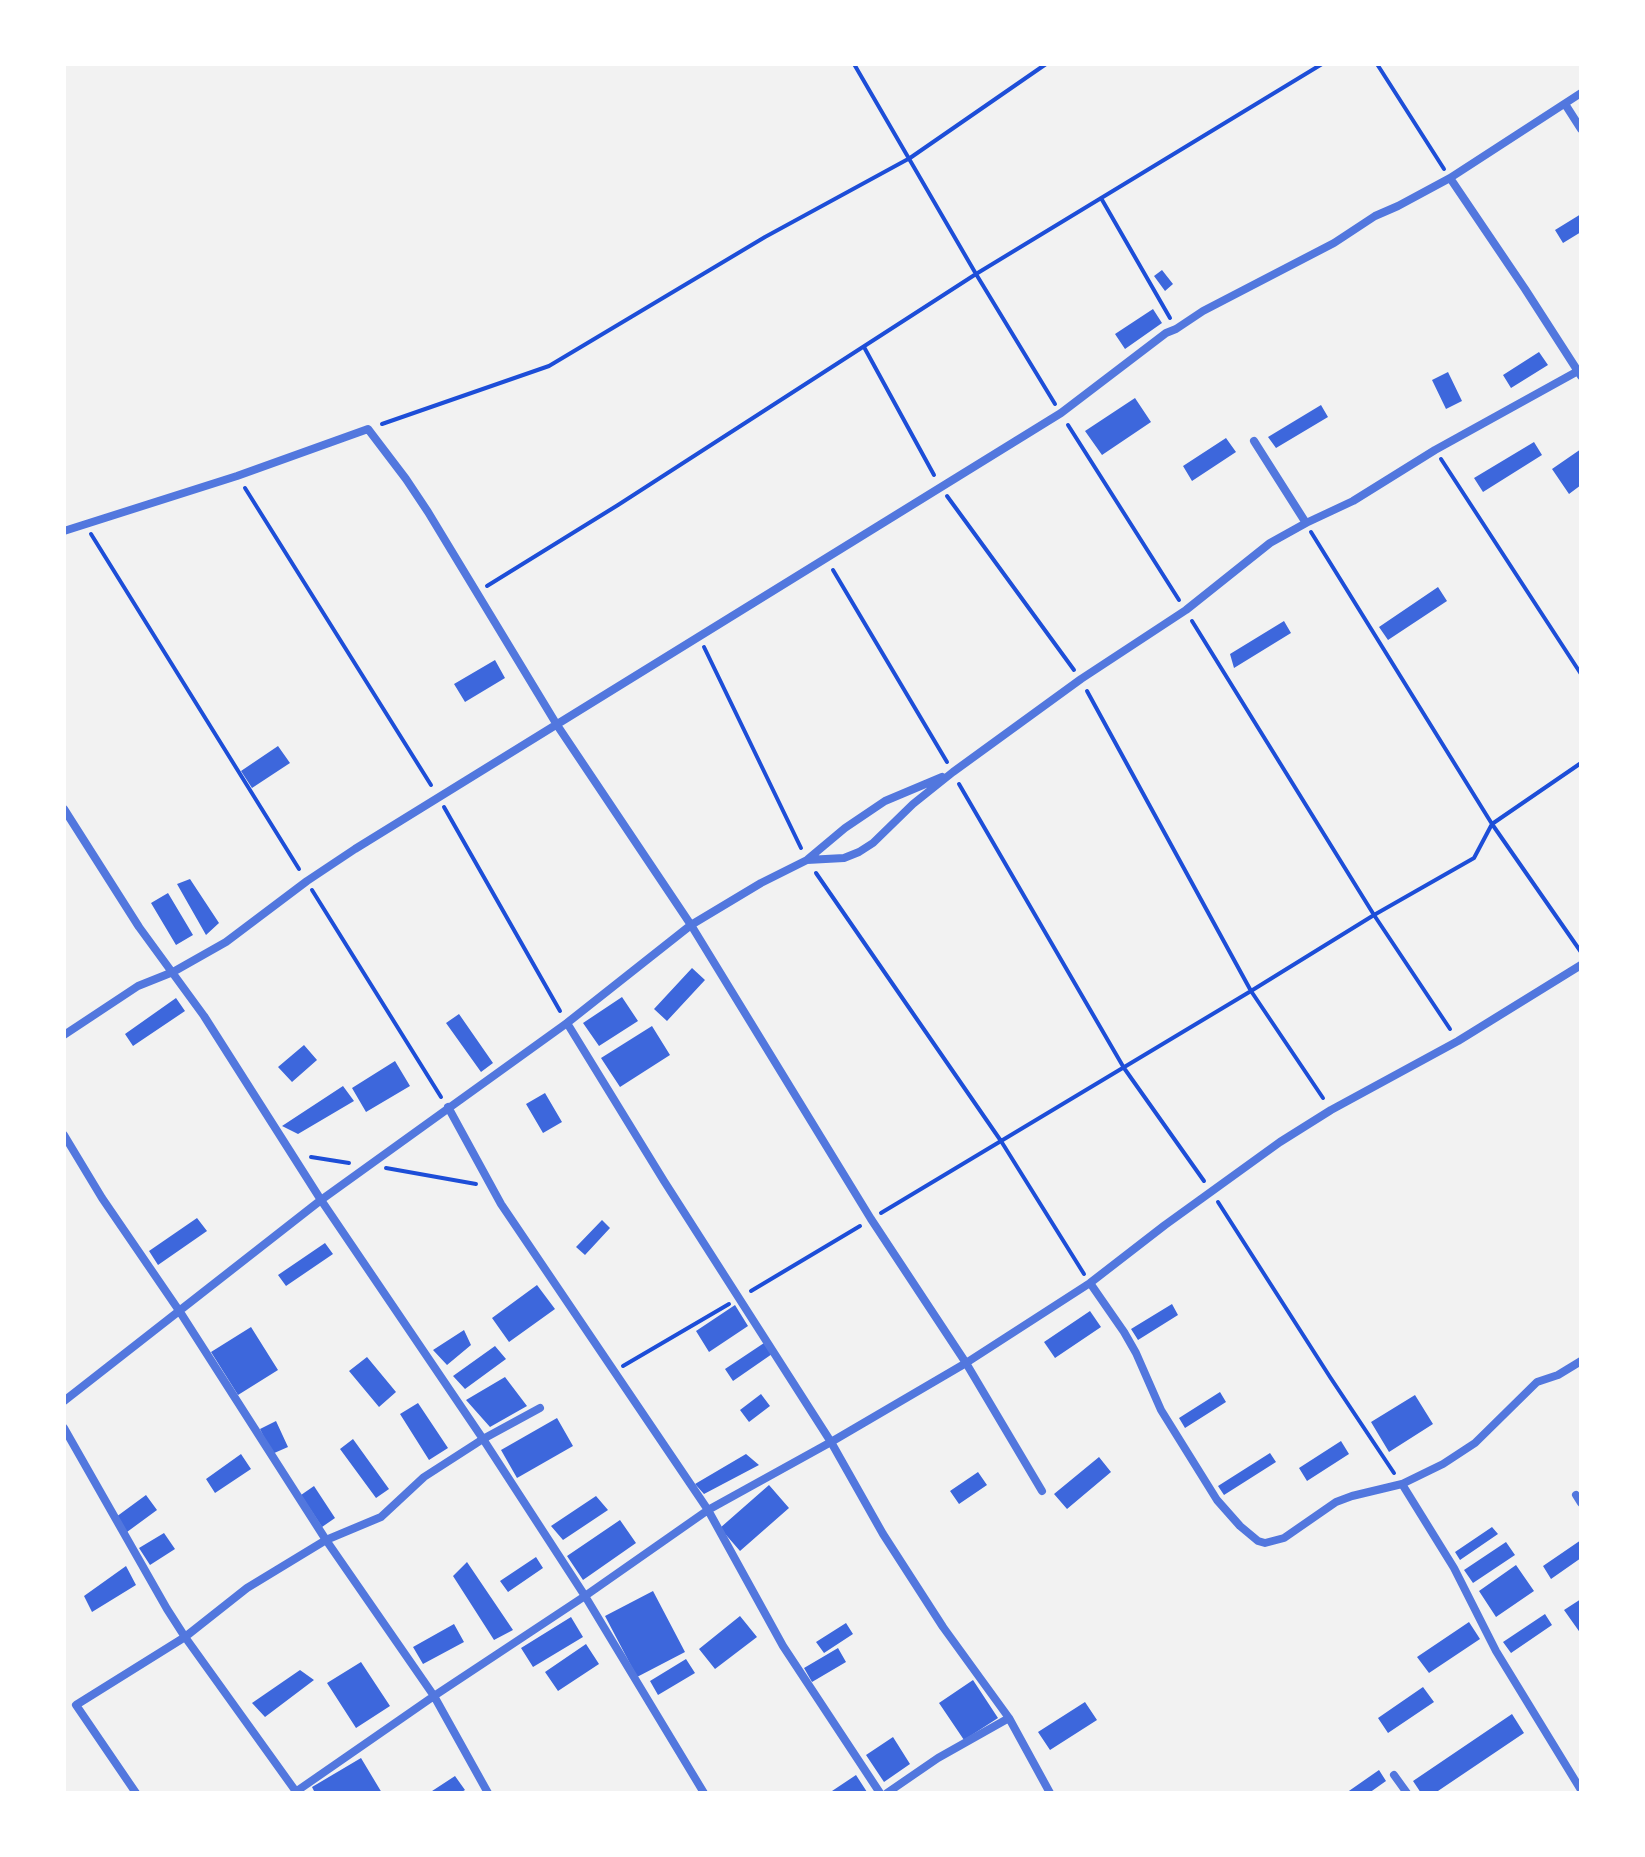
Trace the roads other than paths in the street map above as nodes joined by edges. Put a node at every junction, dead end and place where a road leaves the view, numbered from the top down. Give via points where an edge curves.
1 (1581, 93) edge
2 (1565, 104) junction
3 (1581, 129) edge
4 (1450, 178) junction
5 (1579, 374) edge
6 (1254, 441) dead end
7 (1306, 523) junction
8 (64, 531) edge
9 (557, 725) junction
10 (953, 772) junction
11 (64, 809) edge
12 (807, 860) junction
13 (691, 925) junction
14 (1581, 965) edge
15 (173, 972) junction
16 (567, 1023) junction
17 (64, 1035) edge
18 (448, 1107) junction
19 (64, 1135) edge
20 (321, 1200) junction
21 (1090, 1283) junction
22 (180, 1312) junction
23 (1581, 1361) edge
24 (966, 1363) junction
25 (64, 1401) edge
26 (540, 1408) dead end
27 (64, 1428) edge
28 (483, 1439) junction
29 (831, 1442) junction
30 (1402, 1484) junction
31 (1042, 1491) dead end
32 (708, 1510) junction
33 (326, 1540) junction
34 (585, 1596) junction
35 (185, 1637) junction
36 (434, 1696) junction
37 (1009, 1718) junction
38 (1394, 1775) dead end
39 (1581, 1790) edge
40 (136, 1793) edge
41 (296, 1793) edge
42 (488, 1793) edge
43 (704, 1793) edge
44 (880, 1793) edge
45 (887, 1793) edge
46 (1050, 1793) edge
47 (1407, 1793) edge

1 - 2 street
2 - 3 street
2 - 4 street
4 - 5 street
4 - 9 street via 1166,333 1061,413
5 - 7 street
6 - 7 street
7 - 10 street via 1270,543 1186,610
8 - 9 street via 368,429 406,479
9 - 13 street
9 - 15 street via 438,796 307,881 226,942
10 - 12 street via 885,801
10 - 12 street via 859,852
11 - 15 street
12 - 13 street
13 - 16 street
13 - 24 street
14 - 21 street via 1280,1142
15 - 17 street via 138,986
15 - 20 street
16 - 18 street
16 - 29 street
18 - 20 street
18 - 32 street via 546,1274
19 - 22 street
20 - 22 street
20 - 28 street
21 - 24 street
21 - 30 street via 1130,1342 1161,1410 1217,1500 1258,1541 1284,1538 1336,1502
22 - 25 street
22 - 33 street
23 - 30 street via 1537,1382 1475,1443
24 - 29 street
24 - 31 street
26 - 28 street
27 - 35 street
28 - 33 street via 424,1477 381,1517
28 - 34 street
29 - 32 street
29 - 37 street via 934,1614
30 - 39 street
32 - 34 street
32 - 44 street via 783,1646
33 - 35 street via 247,1588
33 - 36 street
34 - 36 street
34 - 43 street
35 - 40 street via 76,1705
35 - 41 street
36 - 41 street
36 - 42 street
37 - 45 street
37 - 46 street
38 - 47 street

